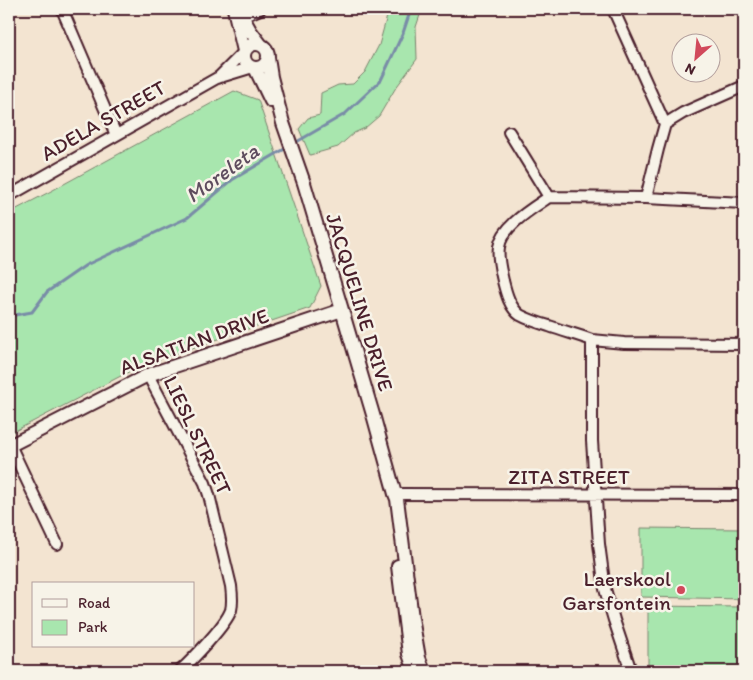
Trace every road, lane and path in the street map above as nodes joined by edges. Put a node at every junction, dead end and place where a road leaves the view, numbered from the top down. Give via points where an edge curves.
1 (62, 9) edge
2 (260, 9) edge
3 (613, 9) edge
4 (238, 11) edge
5 (262, 45) junction
6 (244, 52) junction
7 (268, 58) junction
8 (254, 68) junction
9 (217, 78) junction
10 (744, 86) edge
11 (665, 124) junction
12 (285, 129) junction
13 (508, 132) dead end
14 (116, 135) junction
15 (9, 196) edge
16 (549, 197) junction
17 (646, 198) junction
18 (744, 203) edge
19 (342, 310) junction
20 (592, 340) junction
21 (744, 344) edge
22 (148, 375) junction
23 (9, 445) edge
24 (395, 494) junction
25 (596, 494) junction
26 (744, 495) edge
27 (58, 544) dead end
28 (180, 671) edge
29 (414, 671) edge
30 (424, 671) edge
31 (631, 671) edge

1 - 14 street
2 - 4 street
3 - 11 street
4 - 5 street
4 - 6 street
5 - 6 street via 254,44
5 - 7 street
6 - 8 street via 246,63
6 - 9 street, ADELA STREET
7 - 8 street via 262,66
7 - 12 street, JACQUELINE DRIVE
8 - 9 street, ADELA STREET
8 - 12 street, JACQUELINE DRIVE
9 - 14 street, ADELA STREET
10 - 11 street
11 - 17 street
12 - 19 street, JACQUELINE DRIVE
13 - 16 street
14 - 15 street, ADELA STREET
16 - 17 street
16 - 20 street via 506,231 501,239 498,248 510,303 518,314 526,318
17 - 18 street
19 - 22 street, ALSATIAN DRIVE
19 - 24 street, JACQUELINE DRIVE
20 - 21 street
20 - 25 street via 592,441
22 - 23 street, ALSATIAN DRIVE
22 - 28 street, LIESL STREET via 205,483 233,599 224,622
23 - 27 street
24 - 25 street, ZITA STREET
24 - 29 street, JACQUELINE DRIVE via 392,504 400,587
24 - 30 street, JACQUELINE DRIVE via 399,504 416,643
25 - 26 street, ZITA STREET
25 - 31 street via 605,588

